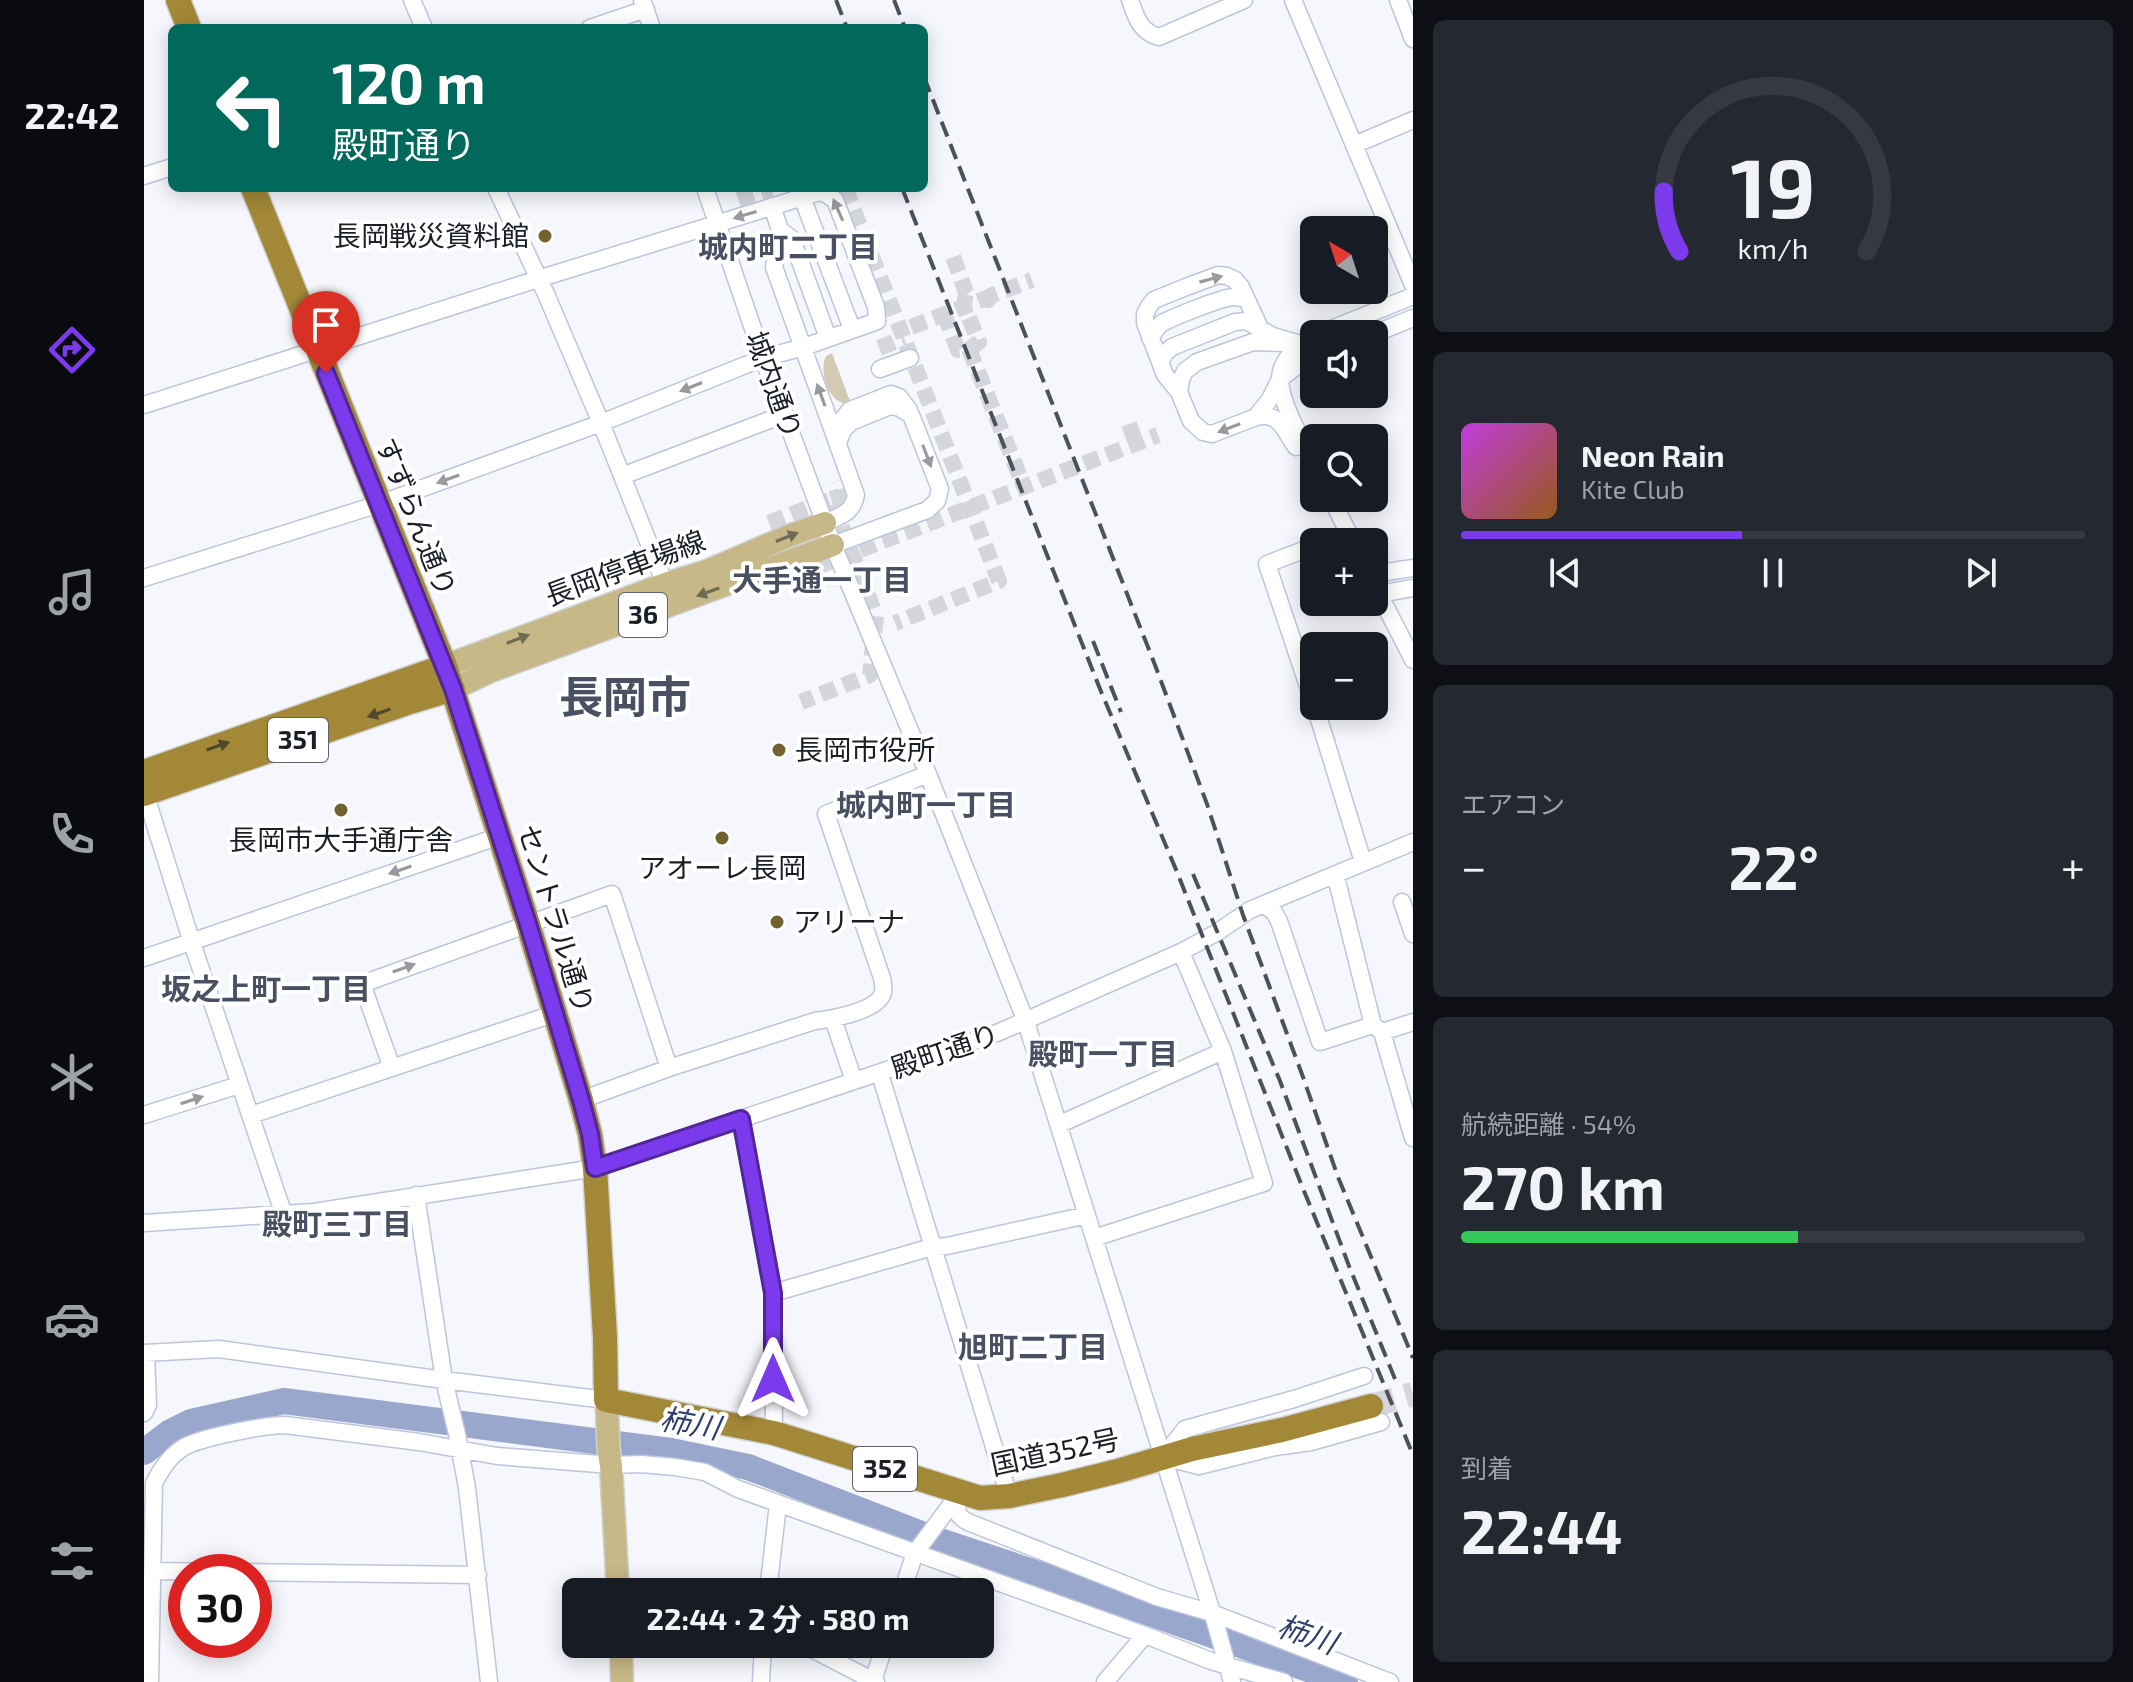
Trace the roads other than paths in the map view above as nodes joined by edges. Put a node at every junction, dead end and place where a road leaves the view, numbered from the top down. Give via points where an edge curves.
1 (178, 0) edge
2 (412, 0) edge
3 (1130, 0) edge
4 (1244, 0) edge
5 (1293, 0) edge
6 (1398, 0) edge
7 (644, 5) edge
8 (187, 24) edge
9 (422, 24) edge
10 (599, 24) edge
11 (651, 24) edge
12 (1413, 39) edge
13 (1413, 120) edge
14 (1354, 145) junction
15 (168, 168) edge
16 (144, 176) edge
17 (255, 192) edge
18 (498, 192) edge
19 (706, 192) edge
20 (802, 197) junction
21 (772, 206) junction
22 (718, 224) junction
23 (780, 230) junction
24 (538, 279) junction
25 (1413, 285) edge
26 (1413, 296) edge
27 (1246, 299) junction
28 (1355, 320) edge
29 (1412, 320) edge
30 (1260, 328) junction
31 (852, 329) junction
32 (1388, 329) edge
33 (1300, 337) edge
34 (828, 338) junction
35 (1150, 338) junction
36 (1300, 339) edge
37 (804, 347) junction
38 (1300, 348) edge
39 (318, 350) junction
40 (763, 358) junction
41 (910, 358) tunnel mouth
42 (1160, 362) junction
43 (883, 365) dead end
44 (1300, 365) edge
45 (1280, 379) junction
46 (1179, 392) junction
47 (144, 405) edge
48 (785, 414) junction
49 (1256, 417) junction
50 (601, 423) junction
51 (1300, 434) edge
52 (838, 443) junction
53 (1300, 451) edge
54 (622, 476) junction
55 (379, 504) junction
56 (825, 523) junction
57 (833, 545) junction
58 (1300, 551) edge
59 (1413, 568) edge
60 (1388, 572) edge
61 (144, 578) edge
62 (665, 584) junction
63 (1413, 588) edge
64 (1388, 589) edge
65 (1388, 611) edge
66 (1413, 660) edge
67 (1300, 663) edge
68 (445, 666) junction
69 (453, 689) junction
70 (1319, 720) edge
71 (928, 774) junction
72 (144, 787) edge
73 (500, 836) junction
74 (1413, 842) edge
75 (1363, 862) junction
76 (1334, 875) junction
77 (1402, 902) dead end
78 (1264, 905) junction
79 (528, 924) junction
80 (1413, 934) edge
81 (192, 943) junction
82 (1181, 952) junction
83 (144, 958) edge
84 (553, 1014) junction
85 (833, 1019) junction
86 (1026, 1022) junction
87 (1413, 1022) edge
88 (1378, 1028) junction
89 (1223, 1051) junction
90 (392, 1068) junction
91 (669, 1068) junction
92 (880, 1074) junction
93 (854, 1081) junction
94 (239, 1085) junction
95 (581, 1100) junction
96 (144, 1115) edge
97 (251, 1115) junction
98 (741, 1119) junction
99 (1060, 1124) junction
100 (1413, 1138) edge
101 (595, 1168) junction
102 (416, 1195) junction
103 (284, 1215) junction
104 (1087, 1215) junction
105 (144, 1223) edge
106 (1094, 1238) junction
107 (932, 1247) junction
108 (773, 1293) junction
109 (145, 1353) edge
110 (1364, 1376) dead end
111 (444, 1380) junction
112 (608, 1411) junction
113 (144, 1413) edge
114 (1376, 1414) tunnel mouth
115 (774, 1433) junction
116 (459, 1442) junction
117 (1163, 1457) junction
118 (610, 1459) junction
119 (147, 1483) edge
120 (960, 1493) junction
121 (1009, 1496) junction
122 (778, 1504) junction
123 (919, 1548) junction
124 (152, 1571) junction
125 (478, 1575) junction
126 (617, 1578) edge
127 (770, 1578) edge
128 (907, 1578) edge
129 (1214, 1619) junction
130 (1145, 1635) junction
131 (621, 1658) edge
132 (762, 1658) edge
133 (829, 1658) edge
134 (881, 1658) edge
135 (1225, 1658) junction
136 (874, 1681) edge
137 (150, 1682) edge
138 (489, 1682) edge
139 (622, 1682) edge
140 (761, 1682) edge
141 (1105, 1682) edge
142 (1232, 1682) edge
143 (1284, 1682) edge
144 (1390, 1682) edge

1 - 8 highway
2 - 9 street
3 - 4 street via 1142,28 1159,37
5 - 14 street
6 - 12 street
7 - 10 street
7 - 11 street
13 - 14 street
14 - 25 street
15 - 16 street
17 - 39 highway, すずらん通り
18 - 24 street
19 - 22 street, 城内通り
20 - 21 street
20 - 31 street
31 -> 20 street via 877,321 862,269 835,200 823,192
21 -> 22 street
21 - 23 street
22 - 24 street
22 - 40 street, 城内通り
23 - 34 street via 792,239
23 - 37 street via 774,267
24 - 39 street
24 - 50 street
26 - 28 street
27 - 30 street
27 - 35 street via 1226,298 1195,310 1162,324
35 -> 27 street via 1145,314 1154,300 1218,275 1235,280
29 - 32 street
30 - 33 street via 1273,336
30 - 42 street via 1235,322 1172,347
31 - 34 street
34 - 37 street
35 - 42 street
36 - 46 street via 1253,342 1197,362 1185,371
37 - 40 street
52 -> 37 street
38 - 45 street via 1288,358
39 - 47 street
39 - 55 highway, すずらん通り
40 - 48 street, 城内通り
40 -> 50 street
41 - 43 street
42 - 46 street
44 - 45 street
45 - 49 street
45 - 51 street
49 -> 46 street via 1212,434 1203,432 1191,421
48 - 54 street
48 - 56 street, 城内通り
49 - 53 street via 1275,418
50 - 54 street
50 -> 55 street
52 - 56 street via 856,495 847,513
52 -> 57 street via 851,422 890,406 900,408 911,415 940,489 927,510
54 - 62 street
55 - 61 street
55 - 68 highway, すずらん通り
56 - 57 street, 城内通り
62 -> 56 main road, 長岡停車場線 / 36
57 -> 69 main road, 長岡停車場線 / 36
57 - 71 street, 城内通り
58 - 67 street via 1267,564
59 - 60 street
68 -> 62 main road, 長岡停車場線 / 36
63 - 64 street
65 - 66 street
68 - 69 highway, すずらん通り
72 -> 68 highway, 351
69 -> 72 highway, 351
69 - 73 highway, セントラル通り
70 - 75 street
71 - 85 street via 826,814 883,990 867,1008
71 - 86 street, 城内通り
72 - 81 street
73 - 79 highway, セントラル通り
73 -> 81 street
74 - 75 street, 殿町通り
75 - 76 street, 殿町通り
76 - 78 street, 殿町通り
76 - 88 street
77 - 80 street
78 - 82 street, 殿町通り
78 - 88 street via 1279,921 1320,1042
79 - 84 highway, セントラル通り
90 -> 79 street via 362,984
79 - 91 street via 612,894
81 - 83 street
81 - 94 street
82 - 86 street, 殿町通り
82 - 89 street
84 - 90 street
84 - 95 highway, セントラル通り
85 - 91 street
85 - 93 street
86 - 92 street, 殿町通り
86 - 99 street, 城内通り
87 - 88 street
88 - 100 street
89 - 99 street
89 - 106 street via 1264,1183
90 - 97 street
91 - 95 street
92 - 93 street, 殿町通り
92 - 107 street
93 - 98 street, 殿町通り
96 -> 94 street
94 - 97 street
95 - 101 highway, セントラル通り
97 - 103 street
98 - 101 street, 殿町通り
98 - 108 street
99 - 104 street, 城内通り
101 - 102 street, 殿町通り
101 - 112 highway
102 - 103 street, 殿町通り
102 - 111 street
103 - 105 street, 殿町通り
104 - 106 street, 城内通り
104 - 107 street
106 - 117 street, 城内通り
107 - 108 street
107 - 121 street
108 - 115 street
109 - 111 street via 219,1349
109 - 113 street
110 - 117 street via 1185,1429
111 - 112 street
111 - 116 street
112 - 115 highway, 国道352号 / 352
112 - 118 main road
114 - 117 highway, 国道352号 / 352
115 - 120 highway, 国道352号 / 352
116 - 118 street via 528,1459
116 - 119 street via 269,1425 186,1445
116 - 125 street
117 - 121 highway, 国道352号 / 352
117 - 129 street, 城内通り
118 - 122 street via 705,1472
118 - 126 main road
119 - 124 street
120 - 121 highway, 国道352号 / 352
120 - 123 street
120 - 129 street via 957,1511 968,1522
122 - 123 street
122 - 127 street
123 - 128 street
123 - 130 street
124 - 125 street
124 - 137 street
125 - 138 street
129 - 135 street, 城内通り
129 - 144 street
130 - 135 street via 1211,1661
130 - 141 street
131 - 139 main road
132 - 140 street
133 - 136 street
134 - 136 street
135 - 142 street
135 - 143 street

